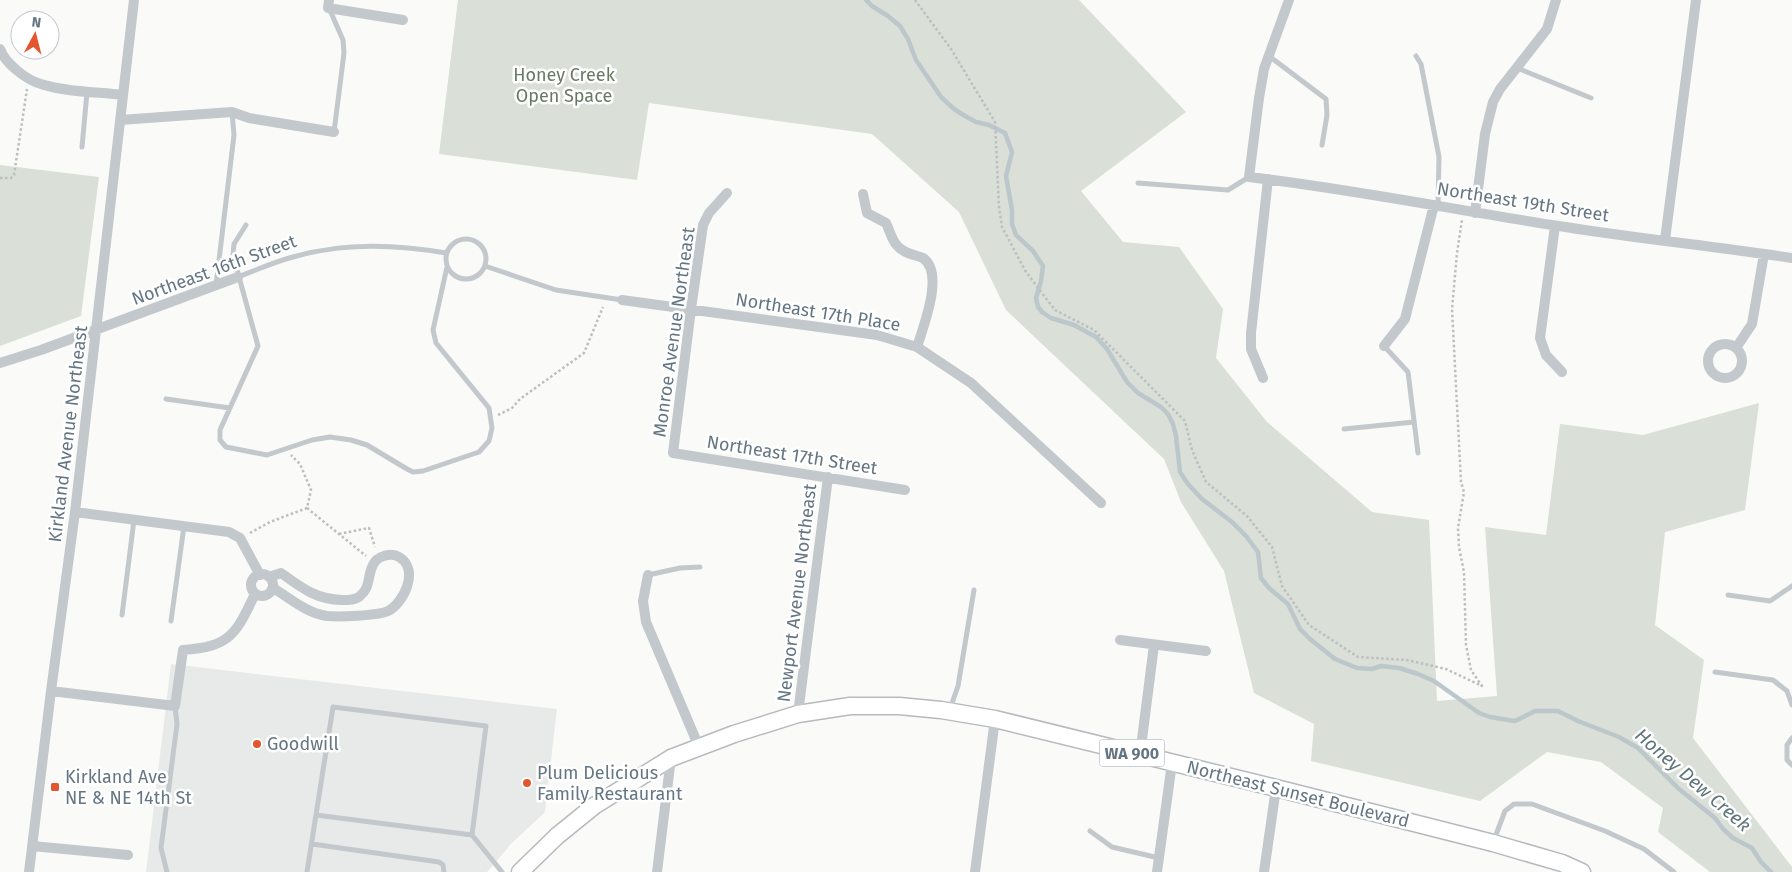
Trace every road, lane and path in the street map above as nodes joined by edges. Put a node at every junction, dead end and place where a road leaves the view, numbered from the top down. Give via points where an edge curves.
1 (134, 0) edge
2 (914, 0) edge
3 (1289, 0) edge
4 (1556, 0) edge
5 (1696, 0) edge
6 (329, 4) edge
7 (403, 20) dead end
8 (0, 49) edge
9 (1269, 56) junction
10 (1416, 56) dead end
11 (1517, 68) junction
12 (29, 78) junction
13 (87, 91) junction
14 (123, 95) junction
15 (1591, 98) dead end
16 (232, 112) junction
17 (120, 120) junction
18 (334, 132) joint
19 (1322, 145) dead end
20 (82, 147) dead end
21 (1250, 177) junction
22 (0, 178) edge
23 (1268, 179) junction
24 (1138, 183) dead end
25 (727, 193) dead end
26 (864, 194) dead end
27 (1436, 205) junction
28 (1464, 211) junction
29 (1476, 213) junction
30 (246, 225) dead end
31 (1555, 226) junction
32 (1665, 240) junction
33 (446, 253) junction
34 (1764, 254) junction
35 (1792, 258) edge
36 (485, 266) junction
37 (447, 267) junction
38 (238, 277) junction
39 (216, 285) junction
40 (606, 298) junction
41 (622, 300) joint
42 (691, 309) junction
43 (98, 329) junction
44 (1384, 346) joint
45 (917, 347) junction
46 (1736, 348) dead end
47 (0, 362) edge
48 (1562, 372) dead end
49 (1263, 378) dead end
50 (166, 399) dead end
51 (230, 408) junction
52 (492, 418) junction
53 (1414, 422) junction
54 (1344, 429) dead end
55 (285, 449) junction
56 (673, 453) joint
57 (1418, 453) dead end
58 (828, 477) junction
59 (905, 490) dead end
60 (1101, 503) dead end
61 (307, 508) junction
62 (76, 512) junction
63 (134, 519) junction
64 (184, 525) junction
65 (339, 534) junction
66 (240, 538) junction
67 (377, 560) junction
68 (700, 567) dead end
69 (648, 575) joint
70 (264, 576) junction
71 (1792, 586) edge
72 (273, 588) junction
73 (974, 590) dead end
74 (255, 594) junction
75 (1728, 595) dead end
76 (122, 615) dead end
77 (171, 621) dead end
78 (1120, 640) dead end
79 (1154, 645) junction
80 (1206, 651) dead end
81 (1715, 672) dead end
82 (50, 691) junction
83 (1792, 705) edge
84 (175, 706) junction
85 (948, 711) junction
86 (798, 714) junction
87 (995, 719) junction
88 (1792, 738) edge
89 (699, 747) junction
90 (1140, 755) junction
91 (671, 758) junction
92 (1172, 763) junction
93 (1792, 765) edge
94 (1276, 788) junction
95 (316, 815) junction
96 (1090, 831) dead end
97 (472, 835) junction
98 (1493, 843) junction
99 (312, 844) junction
100 (32, 846) junction
101 (128, 855) dead end
102 (1159, 858) junction
103 (1560, 868) edge
104 (28, 872) edge
105 (167, 872) edge
106 (307, 872) edge
107 (444, 872) edge
108 (502, 872) edge
109 (520, 872) edge
110 (657, 872) edge
111 (975, 872) edge
112 (1157, 872) edge
113 (1264, 872) edge
114 (1582, 872) edge
115 (1674, 872) edge

1 - 14 street, Kirkland Avenue Northeast
2 - 28 path via 951,48 995,122 1002,227 1026,272 1055,310 1094,330 1185,421 1192,450 1206,482 1247,516 1272,547 1282,586 1309,625 1358,656 1407,660 1446,669 1482,686 1471,670 1466,645 1464,572 1458,547 1464,492 1452,308 1456,253
3 - 9 street
4 - 11 street via 1547,28
5 - 32 street
6 - 7 street
6 - 18 lane via 343,40 344,54
8 - 12 street via 11,64
9 - 19 lane via 1326,99
9 - 21 street via 1259,98
10 - 27 lane via 1421,64 1439,157
11 - 15 lane
11 - 29 street via 1500,89 1488,119
12 - 13 street via 40,84
12 - 22 path via 14,175
13 - 14 street
13 - 20 lane
14 - 17 street, Kirkland Avenue Northeast
16 - 17 street
16 - 18 street via 249,118
16 - 39 lane via 234,135
17 - 43 street, Kirkland Avenue Northeast
21 - 23 street, Northeast 19th Street
21 - 24 lane via 1228,190
23 - 27 street, Northeast 19th Street
23 - 49 street via 1251,333 1251,349
25 - 42 street, Monroe Avenue Northeast via 703,225
26 - 45 street via 867,213 886,223 895,244 922,258 932,271 932,294
27 - 28 street, Northeast 19th Street
27 - 44 street via 1406,319
28 - 29 street, Northeast 19th Street
29 - 31 street, Northeast 19th Street
30 - 38 lane via 234,244
31 - 32 street, Northeast 19th Street
31 - 48 street via 1540,338 1546,355
32 - 34 street, Northeast 19th Street
33 - 36 lane via 455,241 469,238 482,245
33 - 37 lane
33 - 38 lane, Northeast 16th Street via 374,245 353,246 292,257
34 - 35 street, Northeast 19th Street
34 - 46 street via 1755,315
36 - 37 lane via 481,273 467,279 452,274
36 - 40 lane via 556,290
37 - 52 lane via 433,330 436,343 489,408
38 - 39 street, Northeast 16th Street
38 - 51 lane via 258,346
39 - 43 street, Northeast 16th Street
40 - 41 lane
40 - 52 path via 584,354 512,408
41 - 42 street, Northeast 17th Place
42 - 45 street, Northeast 17th Place via 877,335
42 - 56 street, Monroe Avenue Northeast
43 - 47 street, Northeast 16th Street
43 - 62 street, Kirkland Avenue Northeast
44 - 53 lane via 1408,372
45 - 60 street, Northeast 17th Place via 971,384
50 - 51 lane
51 - 55 lane via 220,430 220,440 226,447 267,455
52 - 55 lane via 489,441 479,452 423,471 413,472 367,445 351,440 330,437
53 - 54 lane
53 - 57 lane
55 - 61 path via 300,464 311,490
56 - 58 street, Northeast 17th Street
58 - 59 street, Northeast 17th Street
58 - 86 street, Newport Avenue Northeast
61 - 65 path
61 - 66 path
62 - 63 street
62 - 82 street, Kirkland Avenue Northeast
63 - 64 street
63 - 76 lane
64 - 66 street via 224,531
64 - 77 lane
65 - 67 path
65 - 67 path via 370,528
66 - 70 street
67 - 70 street via 368,588 350,600 326,599 311,594 281,573
67 - 72 street via 395,555 401,558 409,571 409,583 398,602 388,611 326,616 309,610
68 - 69 lane
69 - 89 street via 643,601 646,622
70 - 72 street via 272,582
70 - 74 street via 252,581 251,588
71 - 75 lane via 1770,602
72 - 74 street via 266,596
73 - 85 lane via 958,686
74 - 84 street via 240,625 228,638 215,646 183,650
78 - 79 street
79 - 80 street
79 - 90 street
81 - 83 lane via 1773,680 1787,691
82 - 84 street
82 - 100 street, Kirkland Avenue Northeast
84 - 105 lane via 177,724 161,848
85 - 86 main road, Northeast Sunset Boulevard / WA 900 via 850,706
85 - 87 main road, Northeast Sunset Boulevard / WA 900
86 - 89 main road, Northeast Sunset Boulevard / WA 900
87 - 90 main road, Northeast Sunset Boulevard / WA 900
87 - 111 street
88 - 93 lane via 1787,760
89 - 91 main road, Northeast Sunset Boulevard / WA 900
90 - 92 main road, Northeast Sunset Boulevard / WA 900
91 - 109 main road, Northeast Sunset Boulevard / WA 900 via 594,806
91 - 110 street
92 - 94 main road, Northeast Sunset Boulevard / WA 900
92 - 102 street
94 - 98 main road, Northeast Sunset Boulevard / WA 900
94 - 113 street
95 - 97 lane
95 - 97 lane via 333,707 486,726
95 - 99 lane
96 - 102 lane via 1112,847
97 - 108 lane
98 - 103 main road, Northeast Sunset Boulevard / WA 900
98 - 115 lane via 1505,811 1514,804 1532,804 1644,849
99 - 106 lane
99 - 107 lane via 439,862 444,865
100 - 101 street
100 - 104 street, Kirkland Avenue Northeast
102 - 112 street
103 - 114 main road, Northeast Sunset Boulevard / WA 900

